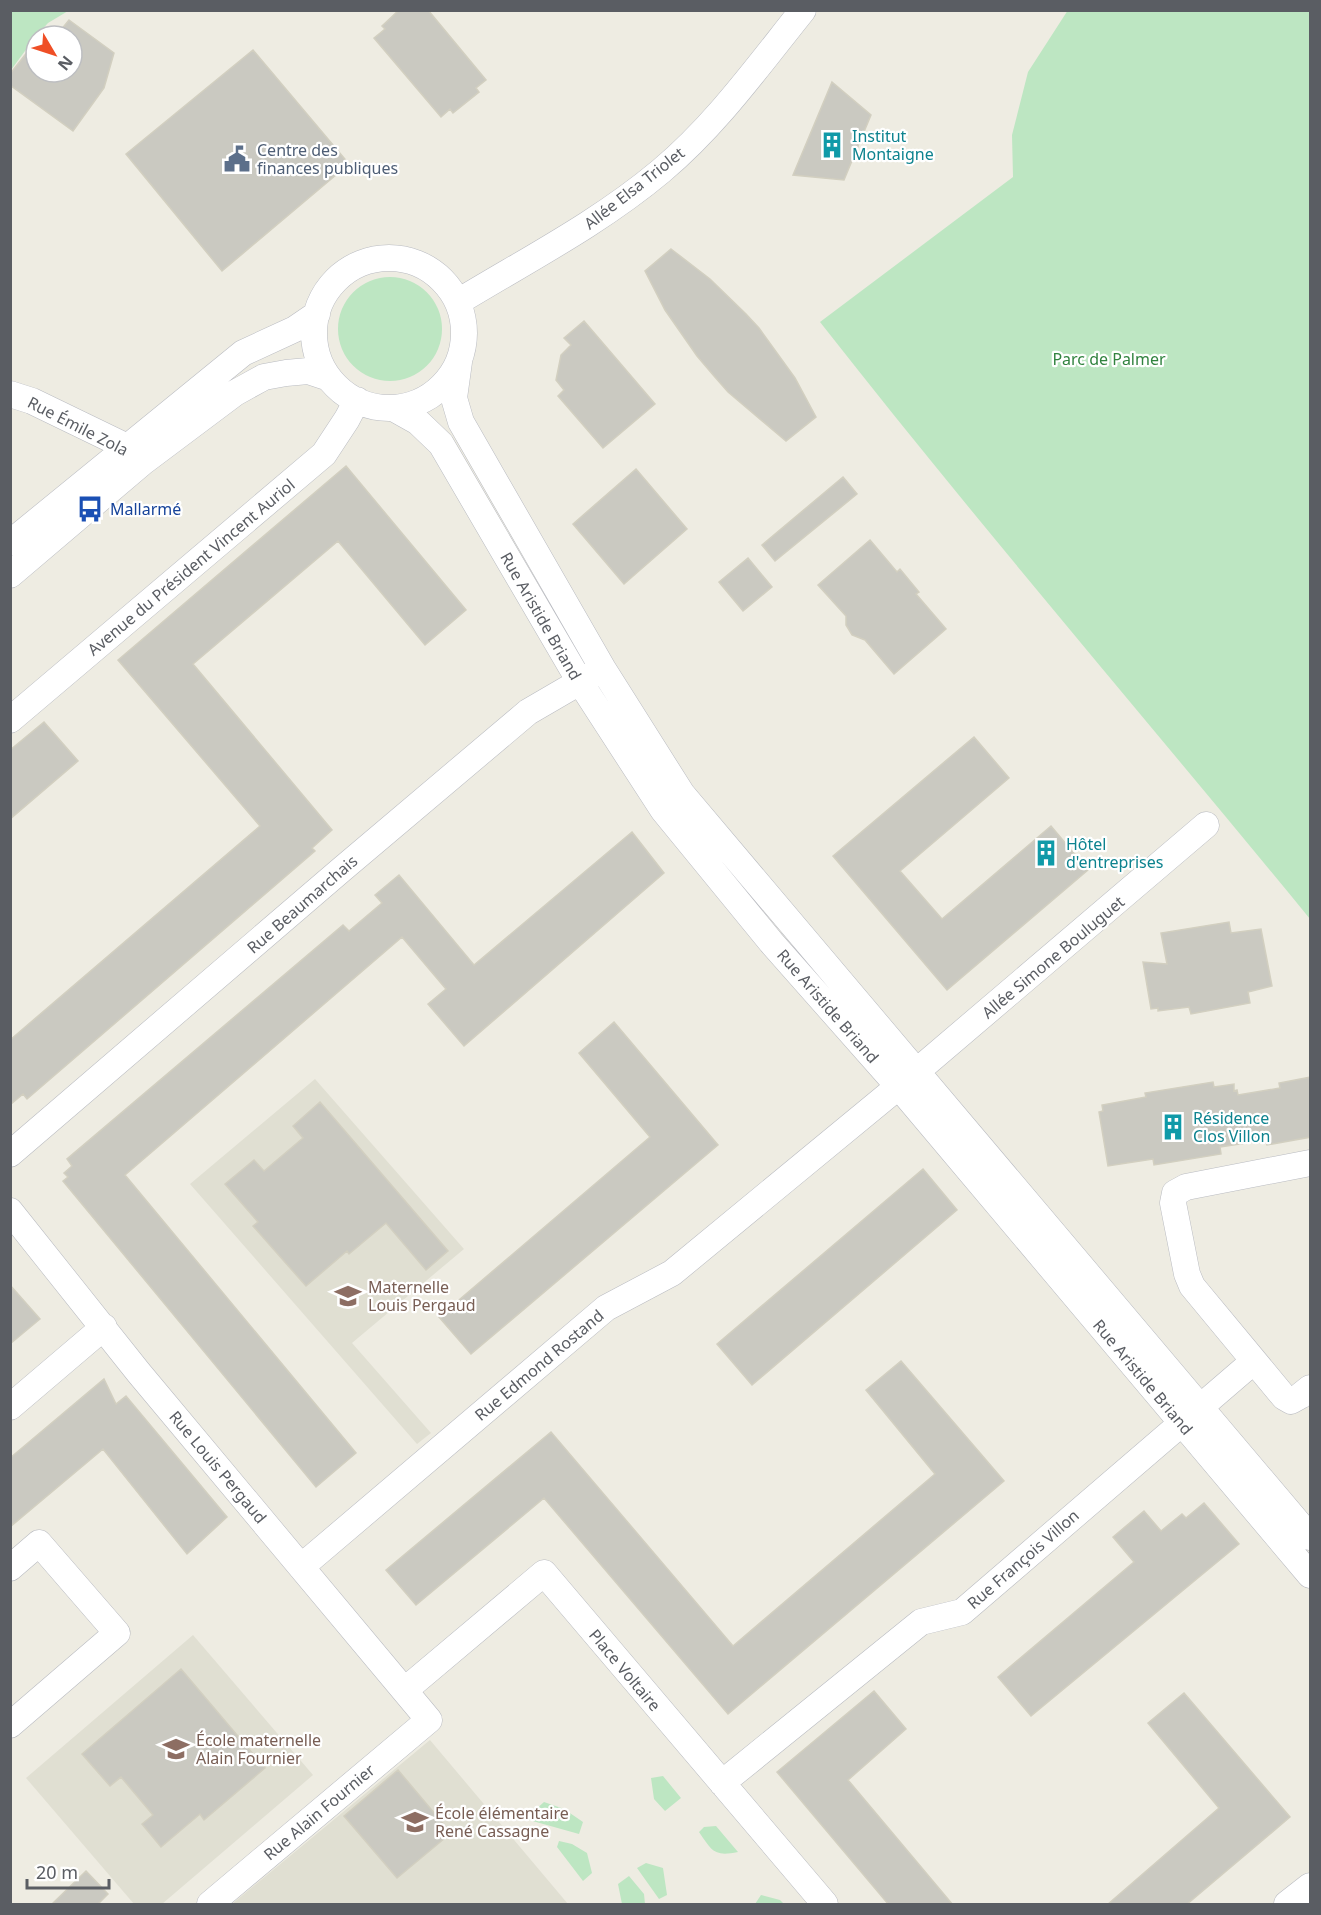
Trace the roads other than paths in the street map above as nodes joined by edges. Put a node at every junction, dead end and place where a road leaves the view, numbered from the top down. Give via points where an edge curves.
1 (803, 10) edge
2 (458, 302) junction
3 (317, 314) junction
4 (459, 362) junction
5 (329, 378) junction
6 (10, 394) edge
7 (357, 400) junction
8 (393, 408) junction
9 (135, 454) junction
10 (10, 543) edge
11 (10, 575) edge
12 (603, 669) junction
13 (580, 682) junction
14 (10, 720) edge
15 (1206, 825) dead end
16 (907, 1079) junction
17 (10, 1154) edge
18 (1311, 1163) edge
19 (10, 1211) edge
20 (104, 1327) junction
21 (1254, 1361) junction
22 (1311, 1388) edge
23 (10, 1407) edge
24 (1191, 1414) junction
25 (1311, 1537) edge
26 (301, 1567) junction
27 (10, 1568) edge
28 (1311, 1575) edge
29 (405, 1690) junction
30 (429, 1720) joint
31 (10, 1725) edge
32 (722, 1784) junction
33 (1311, 1886) edge
34 (210, 1905) edge
35 (825, 1905) edge
36 (1287, 1905) edge

1 - 2 street, Allée Elsa Triolet via 717,116 661,171 595,221
2 - 3 street via 445,282 427,267 406,259 383,258 360,263 341,276 326,293
2 - 4 street via 464,322
3 - 5 street via 314,336 318,358
3 - 9 street via 295,329 243,353
4 - 8 street via 448,380 432,394 414,404
4 - 12 street, Rue Aristide Briand via 454,398 461,422
5 - 7 street
5 - 9 street via 308,371 264,377
6 - 9 street, Rue Émile Zola via 32,401
7 - 8 street
7 - 14 street, Avenue du Président Vincent Auriol via 324,454
8 - 13 street, Rue Aristide Briand via 418,422 441,444
9 - 10 street
9 - 11 street
12 - 13 street, Rue Beaumarchais
12 - 16 street, Rue Aristide Briand via 682,794
13 - 16 street, Rue Aristide Briand via 663,810 771,942
13 - 17 street, Rue Beaumarchais via 528,712
15 - 16 street, Allée Simone Bouluguet
16 - 24 street, Rue Aristide Briand
16 - 26 street, Rue Edmond Rostand via 672,1273 606,1308
18 - 21 street via 1186,1187 1175,1193 1173,1203 1192,1286
19 - 20 street, Rue Louis Pergaud
20 - 23 street
20 - 26 street, Rue Louis Pergaud
21 - 22 street via 1291,1401
21 - 24 street, Rue François Villon
24 - 25 street, Rue Aristide Briand
24 - 28 street, Rue Aristide Briand
24 - 32 street, Rue François Villon via 962,1612 921,1622
26 - 29 street, Rue Louis Pergaud
27 - 31 street via 39,1543 117,1633
29 - 30 street, Rue Louis Pergaud
29 - 32 street, Place Voltaire via 543,1573
30 - 34 street, Rue Alain Fournier
32 - 35 street, Place Voltaire
33 - 36 street

